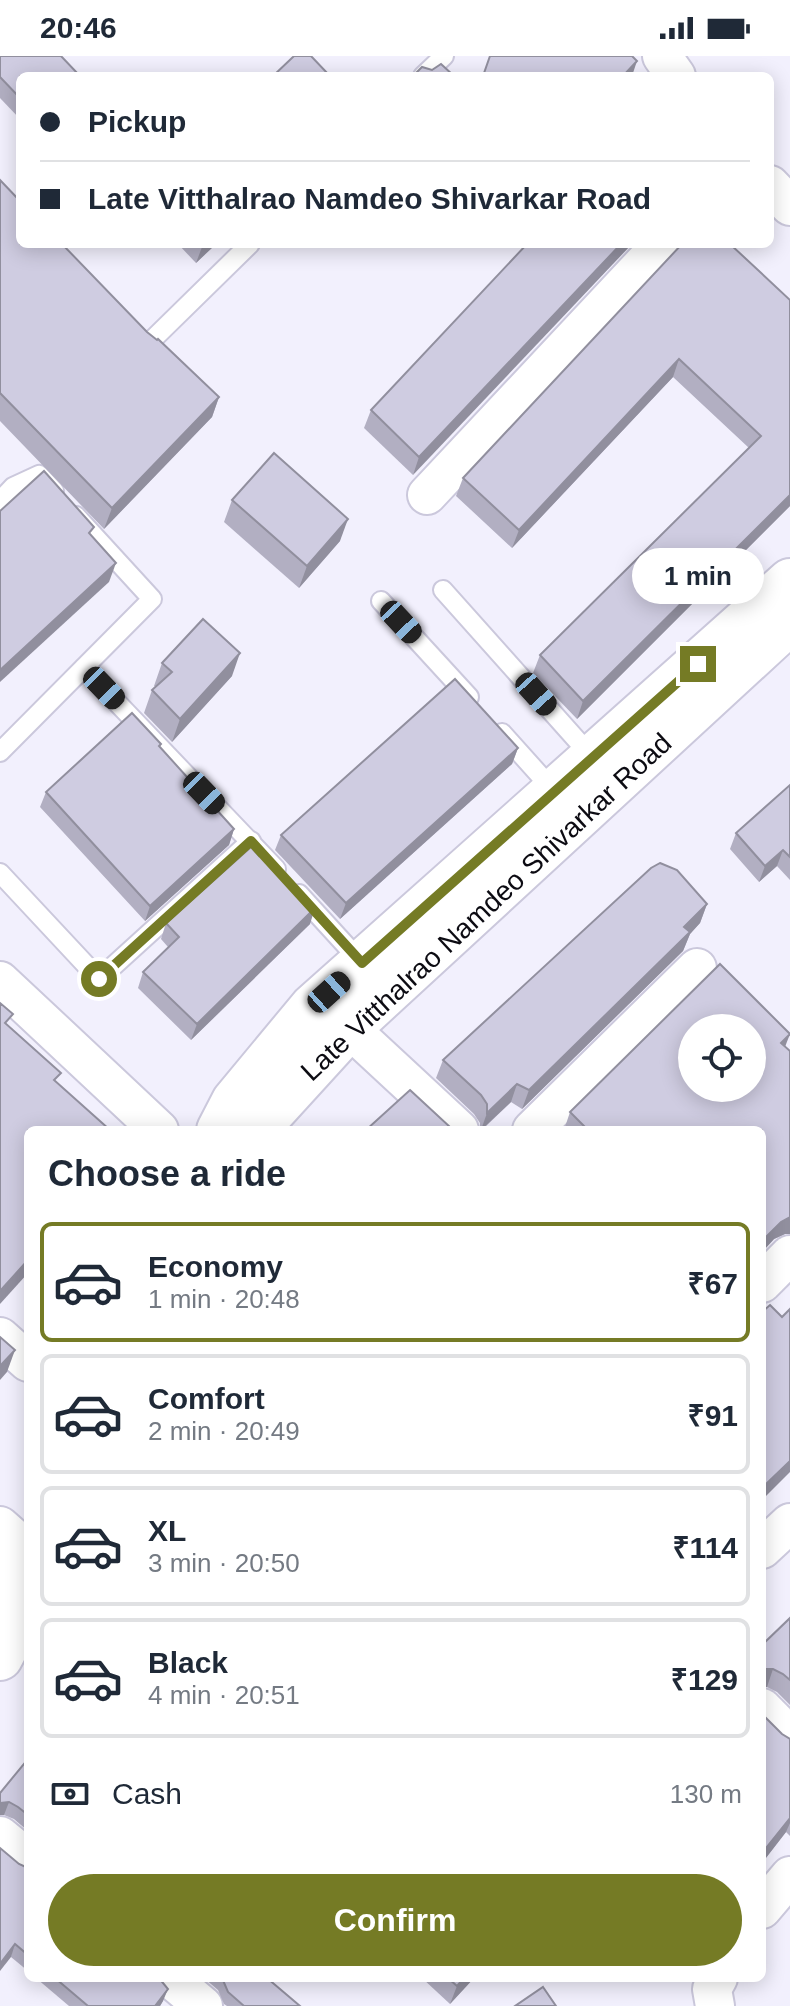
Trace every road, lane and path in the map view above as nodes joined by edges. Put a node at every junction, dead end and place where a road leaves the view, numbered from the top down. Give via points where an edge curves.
1 (444, 56) edge
2 (427, 72) edge
3 (774, 189) edge
4 (790, 206) edge
5 (246, 248) edge
6 (658, 248) edge
7 (148, 344) edge
8 (427, 495) dead end
9 (0, 501) edge
10 (790, 581) edge
11 (443, 590) dead end
12 (381, 601) dead end
13 (790, 622) edge
14 (84, 668) junction
15 (0, 752) edge
16 (592, 757) junction
17 (554, 791) junction
18 (251, 841) junction
19 (0, 873) edge
20 (362, 963) junction
21 (697, 968) dead end
22 (0, 981) edge
23 (349, 1028) junction
24 (155, 1126) edge
25 (221, 1126) edge
26 (260, 1126) edge
27 (455, 1126) edge
28 (536, 1126) edge
29 (790, 1255) edge
30 (766, 1279) edge
31 (0, 1337) edge
32 (24, 1358) edge
33 (790, 1523) edge
34 (18, 1540) edge
35 (766, 1545) edge
36 (0, 1598) edge
37 (24, 1613) edge
38 (0, 1658) edge
39 (766, 1712) edge
40 (790, 1736) edge
41 (0, 1836) edge
42 (24, 1856) edge
43 (790, 1876) edge
44 (766, 1904) edge
45 (175, 1982) edge
46 (716, 1982) edge
47 (203, 2006) edge
48 (715, 2006) edge

1 - 2 lane
3 - 4 street
5 - 7 lane
6 - 8 street
9 - 14 lane via 13,487 39,475 152,599
10 - 16 main road, Late Vitthalrao Namdeo Shivarkar Road
11 - 16 lane
12 - 17 lane
13 - 23 main road, Late Vitthalrao Namdeo Shivarkar Road
14 - 15 lane
14 - 18 lane
16 - 17 main road, Late Vitthalrao Namdeo Shivarkar Road
17 - 20 main road, Late Vitthalrao Namdeo Shivarkar Road
18 - 19 lane via 99,979
18 - 20 lane
20 - 25 main road, Late Vitthalrao Namdeo Shivarkar Road via 312,1007 234,1101
21 - 28 street
22 - 24 street
23 - 26 main road, Late Vitthalrao Namdeo Shivarkar Road
23 - 27 street
29 - 30 street
31 - 32 street
33 - 35 street
34 - 36 main road
37 - 38 main road
39 - 40 street
41 - 42 street
43 - 44 street
45 - 47 street
46 - 48 street

